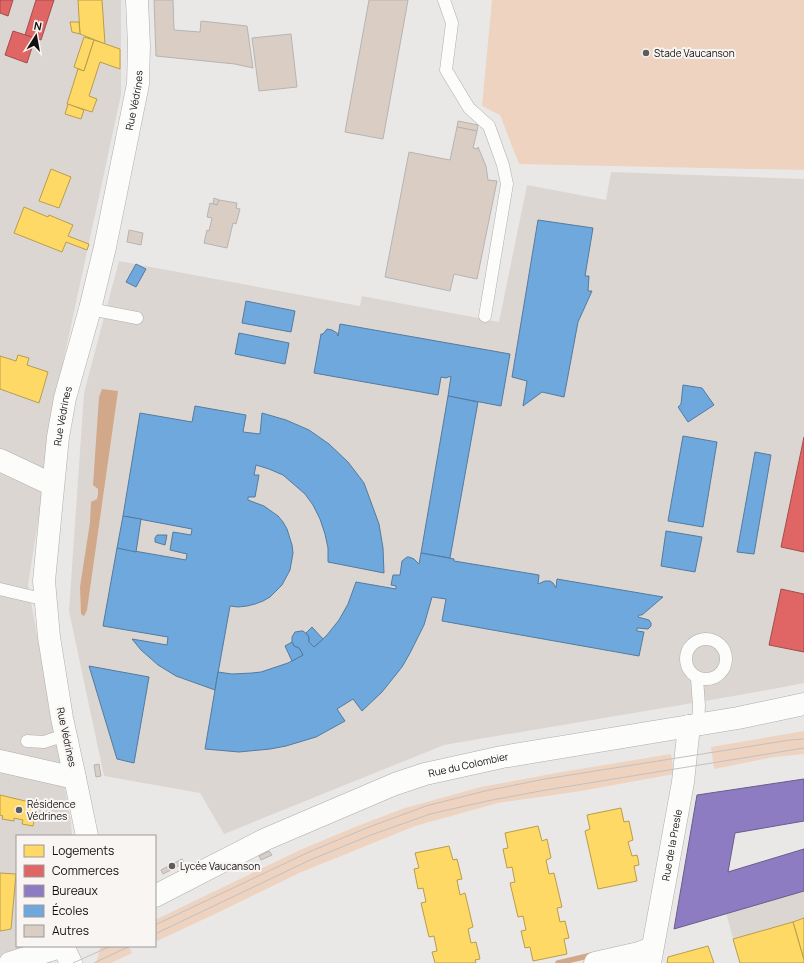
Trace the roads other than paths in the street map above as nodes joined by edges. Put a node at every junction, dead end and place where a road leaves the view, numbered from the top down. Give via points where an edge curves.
1 (137, 0) edge
2 (444, 0) edge
3 (90, 309) junction
4 (486, 316) dead end
5 (138, 318) dead end
6 (0, 460) edge
7 (53, 485) junction
8 (0, 589) edge
9 (46, 600) junction
10 (697, 678) dead end
11 (804, 704) edge
12 (693, 725) junction
13 (66, 735) junction
14 (28, 741) dead end
15 (0, 760) edge
16 (75, 778) junction
17 (87, 835) edge
18 (156, 895) edge
19 (60, 947) edge
20 (63, 947) edge
21 (651, 955) edge
22 (10, 963) edge
23 (71, 963) edge
24 (595, 963) edge

1 - 3 street, Rue Védrines via 138,84
2 - 4 lane via 452,23 446,70 469,108 489,126 504,165 507,184
3 - 5 lane
3 - 7 street, Rue Védrines via 65,398
6 - 7 street
7 - 9 street, Rue Védrines via 44,581
8 - 9 lane
9 - 13 street, Rue Védrines via 49,637
10 - 12 lane via 699,706
11 - 12 street, Rue du Colombier via 752,716
12 - 18 street, Rue du Colombier via 502,757 425,774 395,784 266,839
12 - 21 street, Rue de la Presle
13 - 14 lane via 44,742
13 - 16 street, Rue Védrines
15 - 16 street
16 - 17 street, Rue Védrines
19 - 22 street
20 - 23 street
21 - 24 street via 639,953

